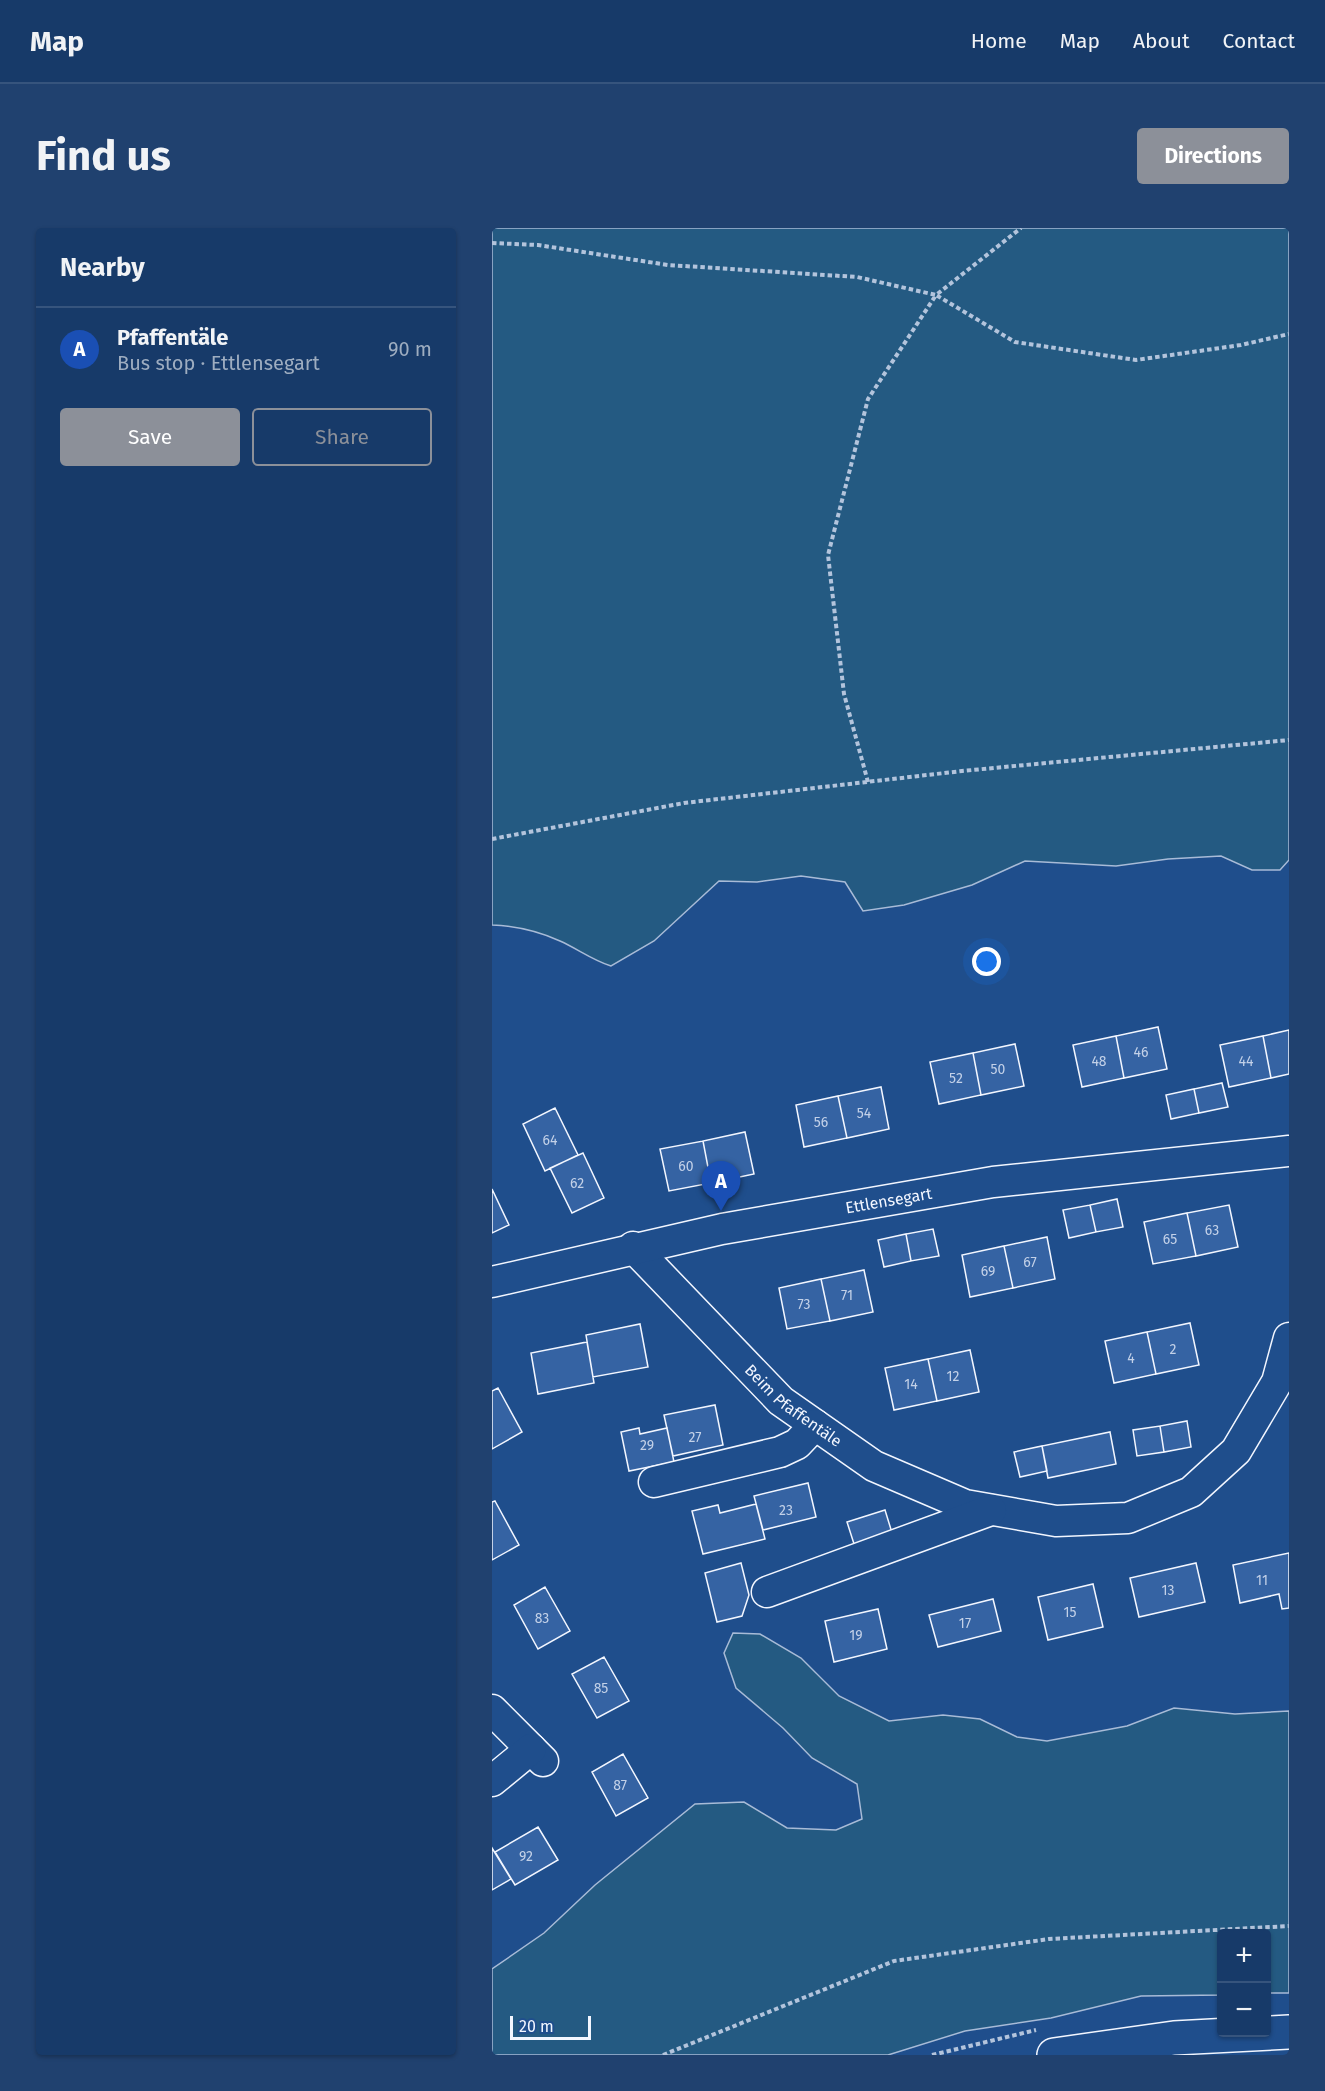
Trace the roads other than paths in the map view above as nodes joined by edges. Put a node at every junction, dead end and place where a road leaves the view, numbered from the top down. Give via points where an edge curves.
1 (1289, 1151) edge
2 (633, 1247) junction
3 (492, 1282) edge
4 (1289, 1338) edge
5 (815, 1425) junction
6 (654, 1482) dead end
7 (990, 1510) junction
8 (767, 1592) dead end
9 (492, 1710) edge
10 (492, 1781) edge
11 (1289, 2032) edge
12 (1054, 2055) edge

1 - 2 street, Ettlensegart via 993,1182
2 - 3 street, Ettlensegart
2 - 5 street, Beim Pfaffentäle via 781,1401
4 - 7 street, Beim Pfaffentäle via 1277,1382 1236,1451 1191,1492 1128,1518 1056,1521
5 - 6 street via 797,1443 780,1452
5 - 7 street, Beim Pfaffentäle via 874,1466 965,1506
7 - 8 street, Beim Pfaffentäle
9 - 10 street via 537,1755
11 - 12 main road via 1174,2038

